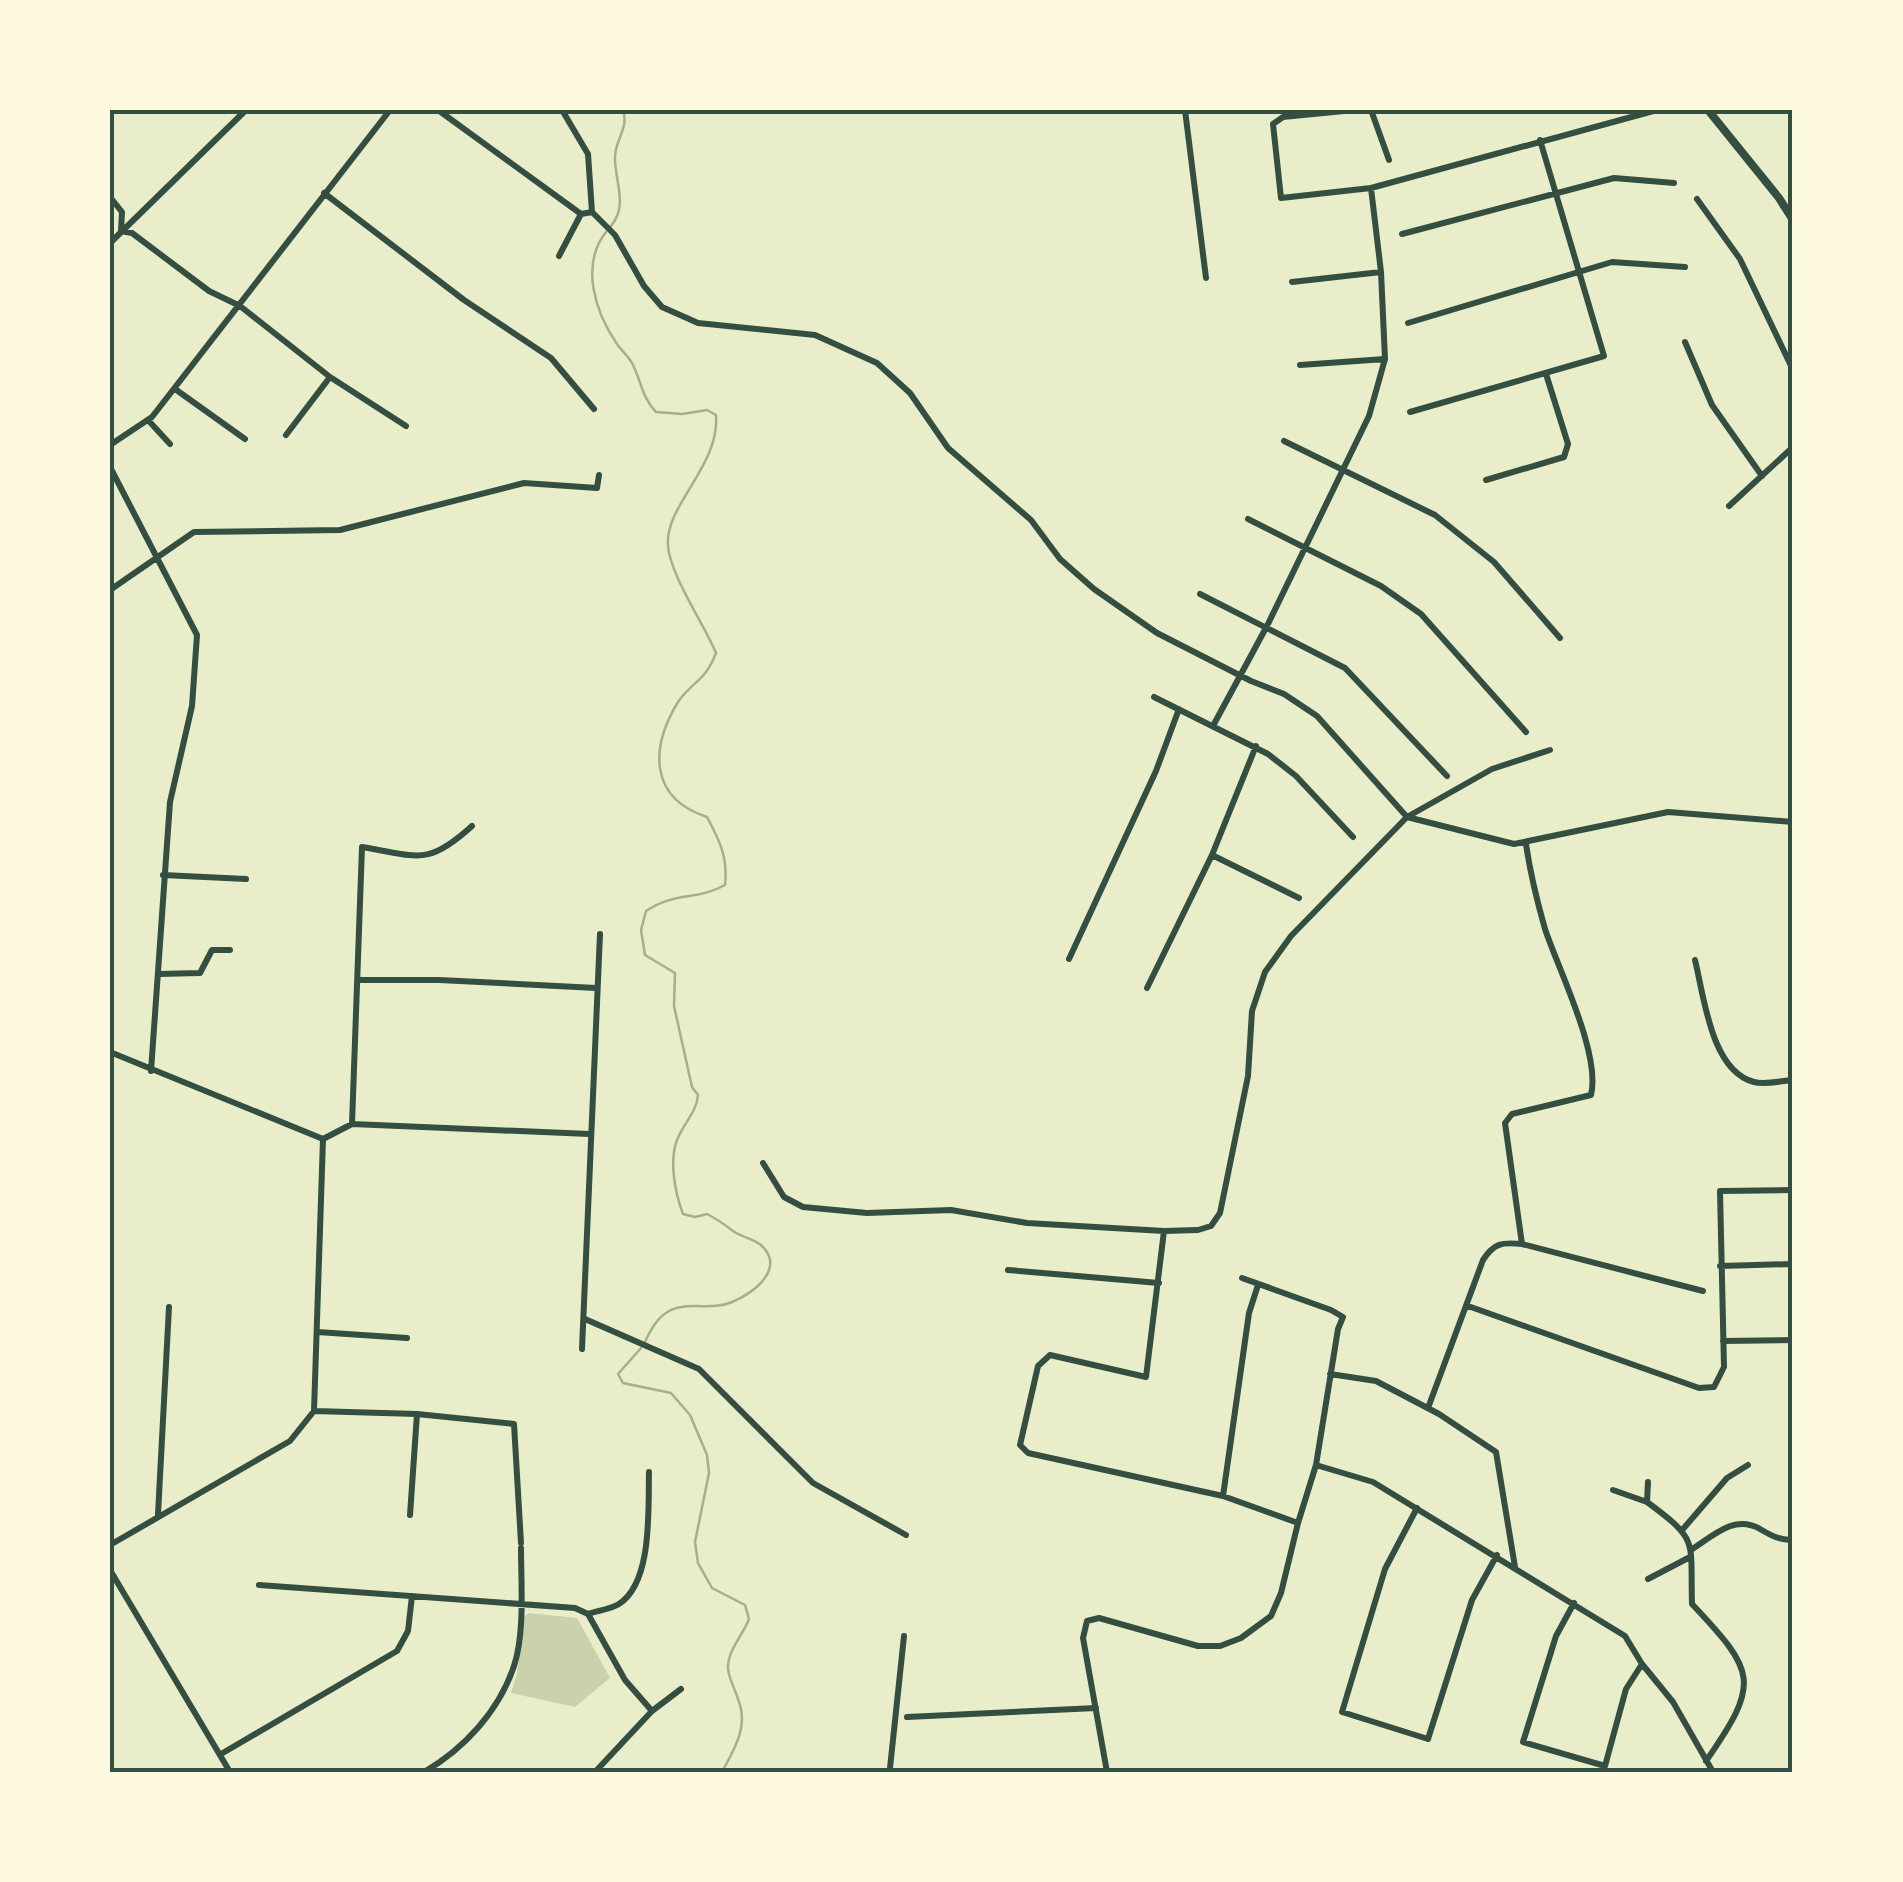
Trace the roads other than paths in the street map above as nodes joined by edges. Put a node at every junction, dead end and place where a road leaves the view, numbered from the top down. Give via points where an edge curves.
1 (246, 110) edge
2 (390, 110) edge
3 (438, 110) edge
4 (562, 110) edge
5 (1185, 110) edge
6 (1354, 110) edge
7 (1371, 110) edge
8 (1656, 110) edge
9 (1708, 110) edge
10 (1540, 140) junction
11 (1389, 160) dead end
12 (1674, 183) dead end
13 (1370, 188) junction
14 (1556, 192) junction
15 (324, 193) junction
16 (110, 197) edge
17 (1697, 199) dead end
18 (592, 212) junction
19 (581, 214) junction
20 (1793, 220) edge
21 (122, 230) junction
22 (1402, 234) dead end
23 (110, 243) edge
24 (559, 256) dead end
25 (1686, 267) dead end
26 (1381, 272) junction
27 (1582, 272) junction
28 (1206, 278) dead end
29 (1292, 282) dead end
30 (240, 306) junction
31 (1408, 323) dead end
32 (1685, 342) dead end
33 (1385, 359) junction
34 (1300, 365) dead end
35 (1793, 370) edge
36 (1546, 374) junction
37 (330, 377) junction
38 (175, 389) junction
39 (594, 408) dead end
40 (1410, 412) dead end
41 (148, 420) junction
42 (406, 426) dead end
43 (286, 436) dead end
44 (245, 439) dead end
45 (1284, 442) dead end
46 (170, 444) dead end
47 (110, 445) edge
48 (1793, 447) edge
49 (110, 468) edge
50 (1343, 470) junction
51 (599, 475) dead end
52 (1762, 476) junction
53 (1486, 480) dead end
54 (1729, 506) dead end
55 (1248, 519) dead end
56 (1306, 548) junction
57 (156, 556) junction
58 (110, 590) edge
59 (1200, 594) dead end
60 (1267, 626) junction
61 (1560, 638) dead end
62 (1240, 676) junction
63 (1154, 697) dead end
64 (1179, 709) junction
65 (1214, 724) junction
66 (1526, 732) dead end
67 (1256, 746) junction
68 (1550, 750) dead end
69 (1447, 776) dead end
70 (1407, 817) junction
71 (1793, 822) edge
72 (472, 826) dead end
73 (1353, 838) dead end
74 (1526, 844) junction
75 (1212, 856) junction
76 (162, 875) junction
77 (246, 878) dead end
78 (1299, 898) dead end
79 (600, 934) dead end
80 (230, 950) dead end
81 (1070, 959) dead end
82 (1696, 960) dead end
83 (159, 974) junction
84 (360, 980) junction
85 (596, 988) junction
86 (1147, 988) dead end
87 (110, 1052) edge
88 (150, 1072) junction
89 (1793, 1080) edge
90 (352, 1124) junction
91 (590, 1134) junction
92 (324, 1140) junction
93 (763, 1164) dead end
94 (1793, 1190) edge
95 (1164, 1231) junction
96 (1522, 1244) junction
97 (1793, 1264) edge
98 (1720, 1266) junction
99 (1008, 1270) dead end
100 (1242, 1278) dead end
101 (1159, 1283) junction
102 (1258, 1285) junction
103 (1703, 1291) dead end
104 (1468, 1306) junction
105 (169, 1307) dead end
106 (585, 1319) junction
107 (317, 1332) junction
108 (408, 1338) dead end
109 (1793, 1340) edge
110 (1723, 1341) junction
111 (582, 1348) dead end
112 (1330, 1374) junction
113 (1428, 1408) junction
114 (314, 1411) junction
115 (416, 1414) junction
116 (1748, 1464) dead end
117 (1316, 1465) junction
118 (649, 1472) dead end
119 (1648, 1482) dead end
120 (1613, 1490) dead end
121 (1223, 1496) junction
122 (1647, 1502) junction
123 (1417, 1508) junction
124 (410, 1515) dead end
125 (158, 1516) junction
126 (1298, 1523) junction
127 (1683, 1529) junction
128 (906, 1536) dead end
129 (1792, 1540) edge
130 (110, 1546) edge
131 (1691, 1553) junction
132 (1497, 1556) junction
133 (1514, 1567) junction
134 (110, 1570) edge
135 (1648, 1579) dead end
136 (259, 1585) dead end
137 (412, 1596) junction
138 (1574, 1603) junction
139 (521, 1604) junction
140 (588, 1614) junction
141 (904, 1636) dead end
142 (1642, 1664) junction
143 (681, 1689) dead end
144 (1096, 1708) junction
145 (652, 1711) junction
146 (907, 1717) dead end
147 (221, 1754) junction
148 (1706, 1761) junction
149 (230, 1772) edge
150 (424, 1772) edge
151 (595, 1772) edge
152 (892, 1772) edge
153 (1107, 1772) edge
154 (1713, 1772) edge

1 - 21 street
2 - 15 street
3 - 19 street
4 - 18 street via 588,154
5 - 28 street
6 - 13 street via 1284,117 1273,124 1280,198
7 - 11 street
8 - 10 street
9 - 20 street
10 - 13 street
10 - 14 street
12 - 14 street via 1614,178
13 - 26 street
14 - 22 street
14 - 27 street
15 - 30 street
15 - 39 street via 551,358
16 - 21 street via 122,212
17 - 35 street via 1740,259
18 - 19 street
18 - 62 street via 662,307 698,323 815,335 876,363 910,394 948,448 1031,520 1094,589 1156,632
19 - 24 street
21 - 23 street
21 - 30 street
25 - 27 street via 1612,262
26 - 29 street
26 - 33 street
27 - 31 street
27 - 36 street via 1604,356
30 - 37 street
30 - 38 street
32 - 52 street via 1712,404
33 - 34 street
33 - 50 street via 1369,416
36 - 40 street
36 - 53 street via 1568,444 1564,457
37 - 42 street
37 - 43 street
38 - 41 street
38 - 44 street
41 - 46 street
41 - 47 street
45 - 50 street
48 - 52 street
49 - 57 street
50 - 56 street
50 - 61 street via 1435,515 1494,562
51 - 57 street via 597,488 524,483 340,530 194,532
52 - 54 street
55 - 56 street
56 - 60 street
56 - 66 street via 1421,614
57 - 58 street
57 - 76 street via 197,635 198,656
59 - 60 street
60 - 62 street
60 - 69 street via 1345,668
62 - 65 street
62 - 70 street via 1316,716
63 - 64 street
64 - 65 street
64 - 81 street
65 - 67 street
67 - 73 street via 1296,776
67 - 75 street
68 - 70 street via 1492,769
70 - 74 street
70 - 95 street via 1291,936 1265,972 1252,1011 1248,1076 1220,1213 1211,1226
71 - 74 street via 1668,812
72 - 84 street via 438,853 411,856 362,847
74 - 96 street via 1594,1082 1591,1095 1512,1114 1504,1123
75 - 78 street
75 - 86 street
76 - 77 street
76 - 83 street
79 - 85 street
80 - 83 street via 212,950 200,973
82 - 89 street via 1718,1052 1756,1083
83 - 88 street
84 - 85 street
84 - 90 street
85 - 91 street
87 - 88 street
88 - 92 street
90 - 91 street
90 - 92 street
91 - 106 street
92 - 107 street
93 - 95 street via 784,1197 803,1207 951,1210 1027,1223
94 - 98 street via 1720,1191
95 - 101 street
96 - 103 street
96 - 104 street via 1490,1248
97 - 98 street
98 - 110 street
99 - 101 street
100 - 102 street
101 - 121 street via 1146,1376 1050,1355 1038,1366 1020,1444 1028,1452
102 - 112 street via 1343,1317
102 - 121 street
104 - 110 street via 1698,1388 1714,1386 1724,1367
104 - 113 street
105 - 125 street
106 - 111 street
106 - 128 street via 699,1370 813,1483
107 - 108 street
107 - 114 street
109 - 110 street
112 - 113 street via 1376,1381
112 - 117 street
113 - 133 street via 1496,1452
114 - 115 street
114 - 125 street via 290,1441
115 - 124 street
115 - 139 street via 514,1424
116 - 127 street
117 - 123 street via 1373,1482
117 - 126 street
118 - 140 street via 639,1576 621,1603
119 - 122 street
120 - 122 street
121 - 126 street
122 - 127 street
123 - 132 street
123 - 132 street via 1386,1569 1342,1712 1428,1739 1472,1600
125 - 130 street
126 - 144 street via 1271,1616 1242,1638 1198,1646 1099,1618 1087,1621 1083,1638
127 - 131 street
129 - 131 street via 1734,1523
131 - 135 street
131 - 148 street via 1692,1604 1744,1668 1738,1708
132 - 133 street
133 - 138 street
134 - 147 street
136 - 137 street
137 - 139 street
137 - 147 street via 408,1631 397,1650
138 - 142 street via 1624,1636
138 - 142 street via 1556,1636 1524,1742 1605,1766 1626,1689
139 - 140 street
139 - 150 street via 515,1664 491,1713
140 - 145 street via 625,1680
141 - 152 street
142 - 148 street
143 - 145 street
144 - 146 street
144 - 153 street
145 - 151 street
147 - 149 street
148 - 154 street

